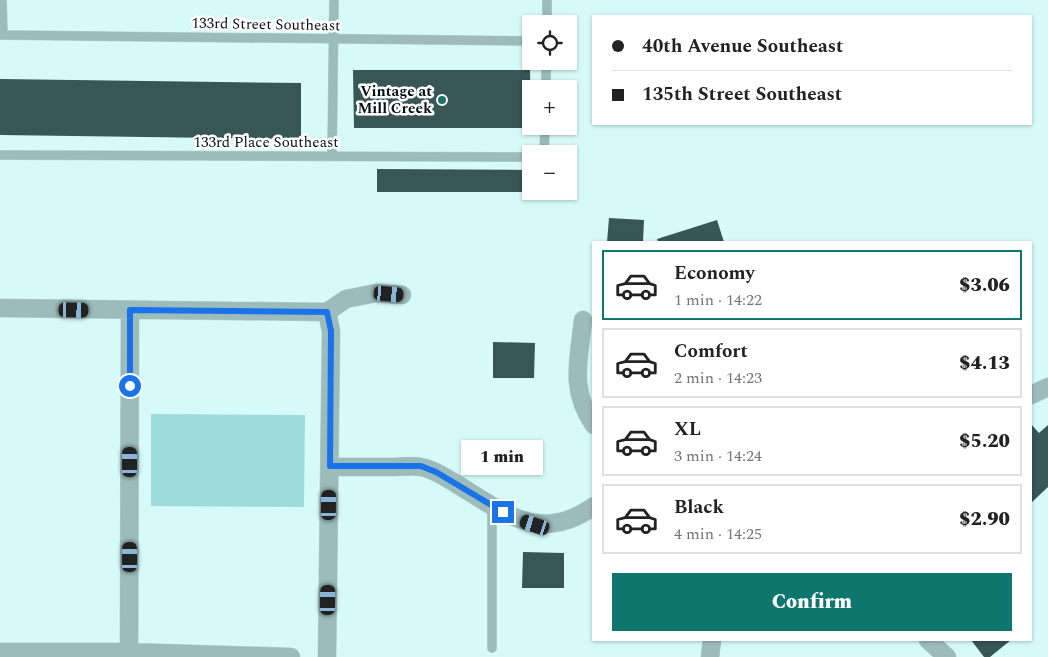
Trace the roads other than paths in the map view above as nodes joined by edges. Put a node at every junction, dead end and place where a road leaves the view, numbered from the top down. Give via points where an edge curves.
1 (2, 0) edge
2 (334, 0) edge
3 (547, 0) edge
4 (547, 15) edge
5 (2, 35) edge
6 (334, 39) junction
7 (522, 41) edge
8 (0, 155) edge
9 (332, 156) junction
10 (522, 157) edge
11 (402, 295) dead end
12 (0, 308) edge
13 (130, 310) junction
14 (327, 312) junction
15 (583, 320) dead end
16 (1048, 387) edge
17 (1032, 395) edge
18 (592, 422) edge
19 (330, 466) junction
20 (492, 506) junction
21 (592, 508) edge
22 (712, 641) edge
23 (929, 641) edge
24 (492, 648) dead end
25 (0, 652) edge
26 (129, 652) junction
27 (291, 657) edge
28 (327, 657) edge
29 (710, 657) edge
30 (947, 657) edge

1 - 5 lane
2 - 6 lane
3 - 4 lane
5 - 6 lane, 133rd Street Southeast
6 - 7 lane, 133rd Street Southeast
6 - 9 lane
8 - 9 lane, 133rd Place Southeast
9 - 10 lane, 133rd Place Southeast
11 - 14 street via 376,293 346,299
12 - 13 street
13 - 14 street
13 - 26 street
14 - 19 street via 331,331
15 - 18 street via 578,391 584,411
16 - 17 street
19 - 20 street via 421,466
19 - 28 street
20 - 21 street via 535,525 569,519
20 - 24 lane
22 - 29 street
23 - 30 street
25 - 26 street
26 - 27 street

